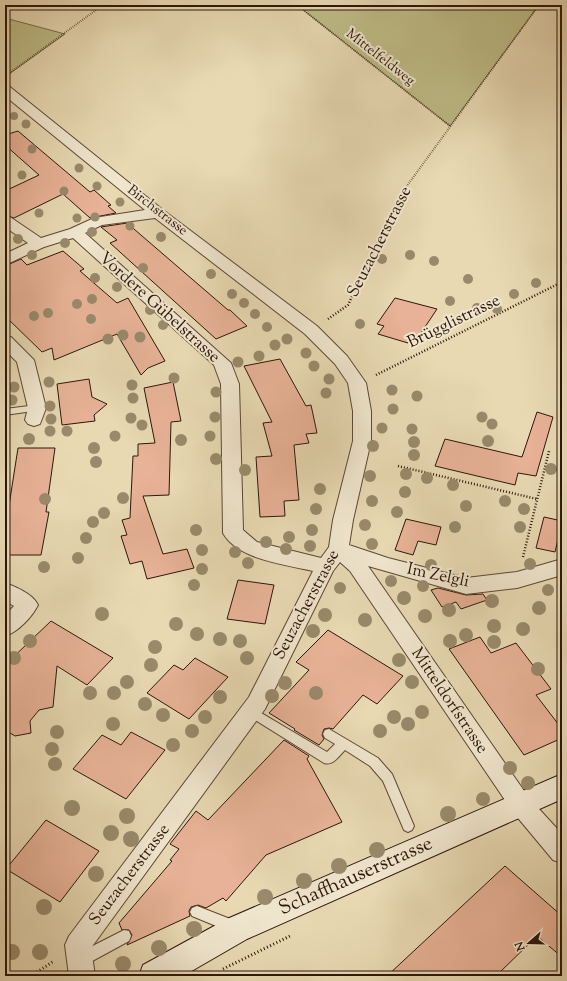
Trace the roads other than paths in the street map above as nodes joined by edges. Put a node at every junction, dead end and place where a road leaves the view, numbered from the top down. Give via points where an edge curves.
1 (5, 90) edge
2 (158, 213) junction
3 (5, 220) edge
4 (75, 232) junction
5 (39, 244) junction
6 (5, 260) edge
7 (311, 330) joint
8 (5, 341) edge
9 (5, 412) edge
10 (35, 414) joint
11 (332, 558) junction
12 (562, 567) edge
13 (5, 591) edge
14 (5, 628) edge
15 (251, 712) junction
16 (329, 734) dead end
17 (344, 743) junction
18 (562, 786) edge
19 (521, 805) junction
20 (408, 826) dead end
21 (562, 852) edge
22 (197, 912) dead end
23 (237, 929) junction
24 (124, 936) dead end
25 (81, 968) edge
26 (154, 976) edge

1 - 2 street, Birchstrasse
2 - 4 street via 99,221
2 - 7 street, Birchstrasse
3 - 5 street
4 - 5 street
4 - 11 street, Vordere Gübelstrasse via 222,363 230,384 233,533 251,548
5 - 6 street
7 - 11 street, Seuzacherstrasse via 341,360 357,384 362,410 362,441
8 - 10 street via 25,360
9 - 10 lane
11 - 12 street, Im Zelgli via 387,565 466,586 517,580
11 - 15 street, Seuzacherstrasse
11 - 19 street, Mitteldorfstrasse via 357,566
13 - 14 street via 28,605
15 - 17 lane via 328,759
15 - 25 street, Seuzacherstrasse via 78,945
16 - 17 lane
17 - 20 lane via 374,762 388,778
18 - 19 street, Schaffhauserstrasse
19 - 21 street, Mitteldorfstrasse
19 - 23 street, Schaffhauserstrasse
22 - 23 lane
23 - 26 street, Schaffhauserstrasse
24 - 25 lane

